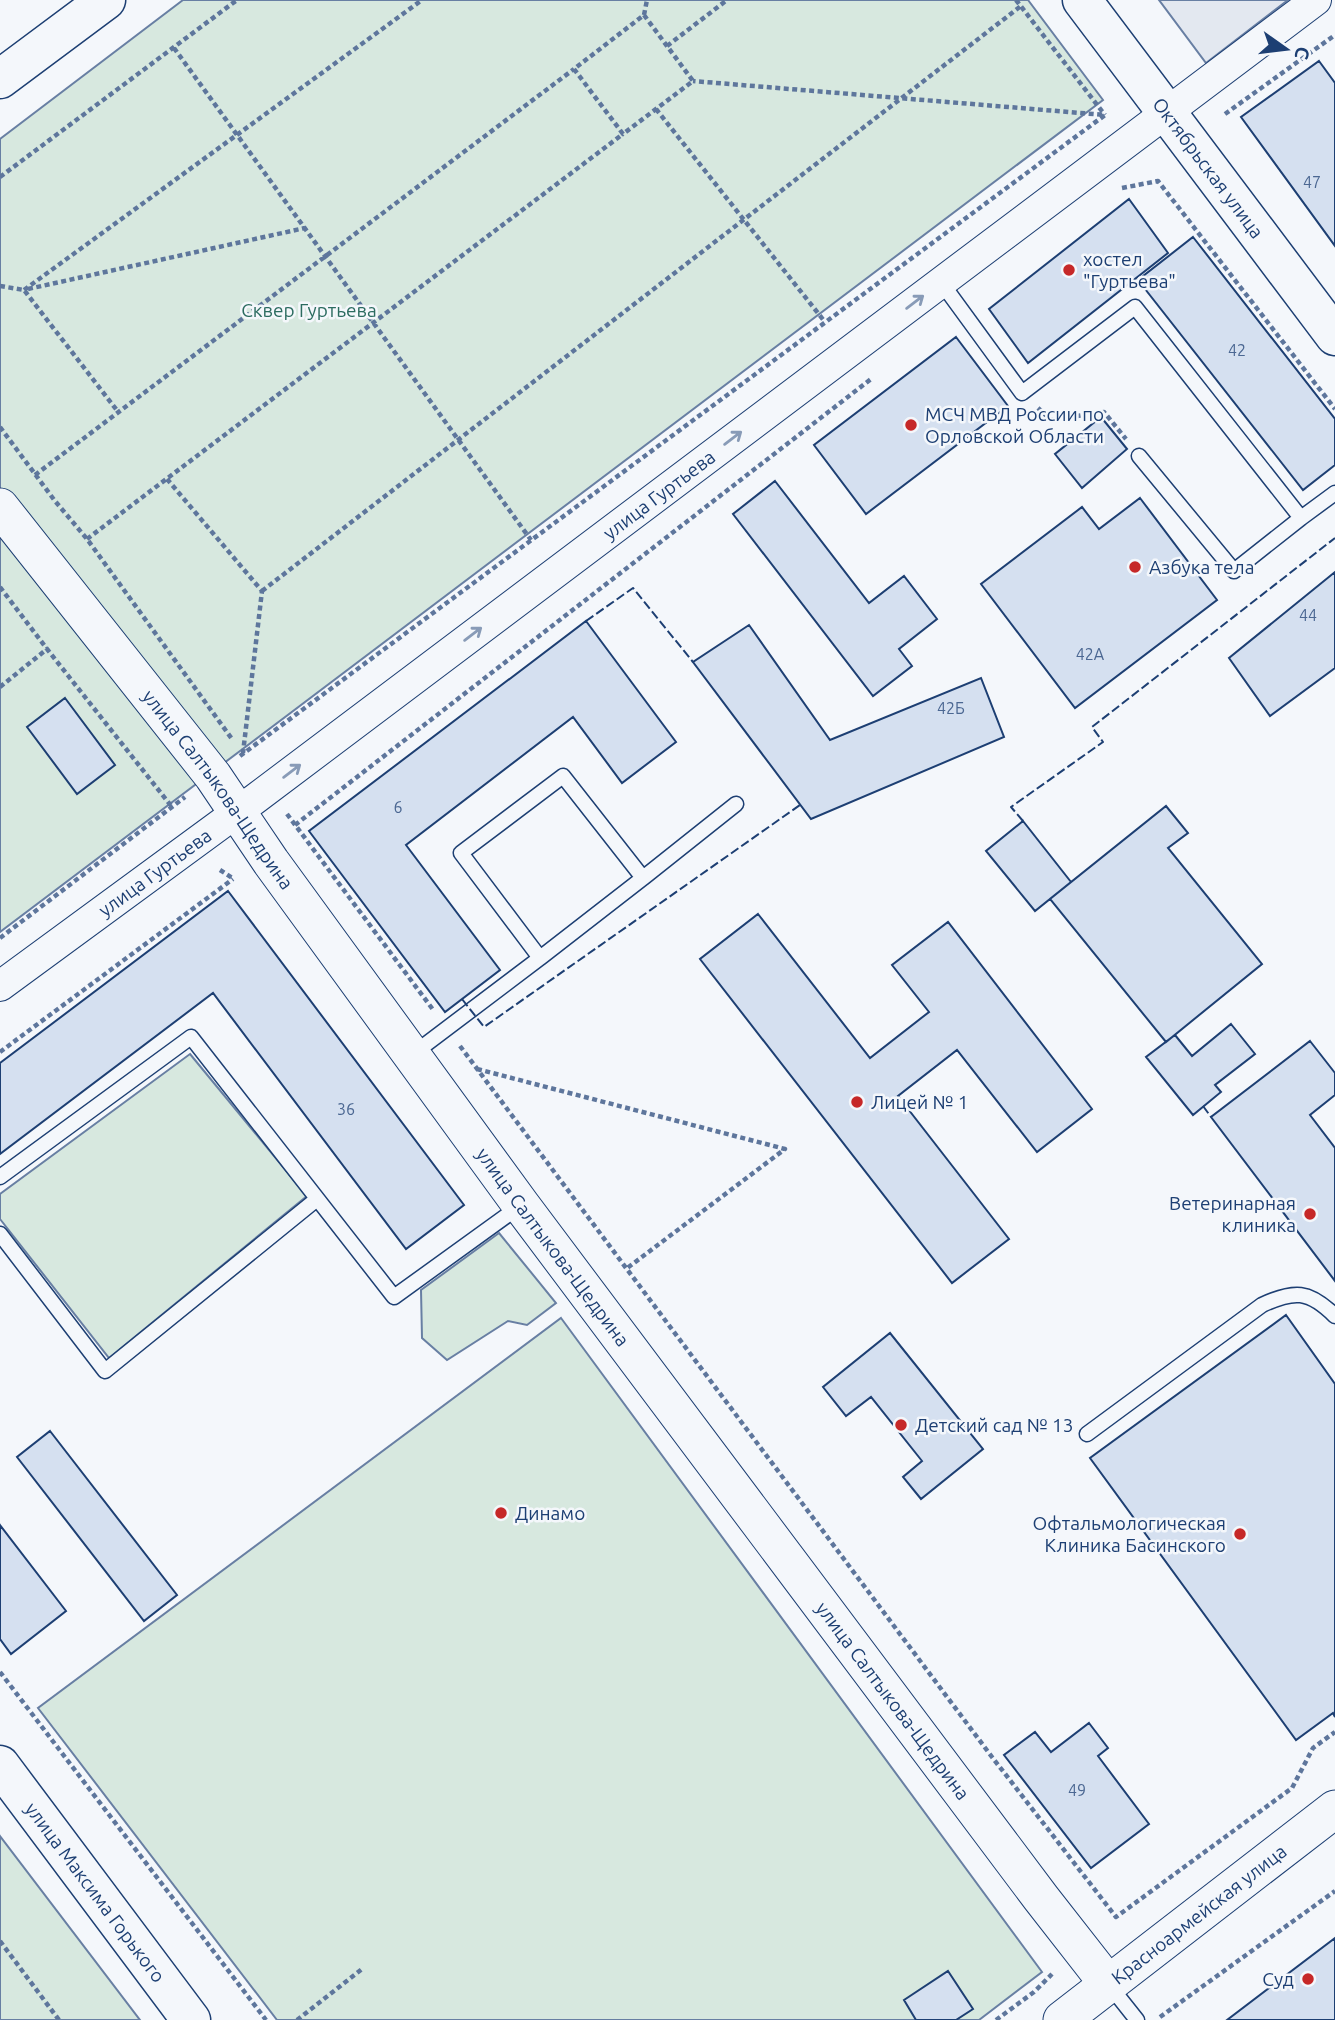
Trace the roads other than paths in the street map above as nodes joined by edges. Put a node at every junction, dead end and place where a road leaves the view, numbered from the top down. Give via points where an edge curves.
1 (106, 0) edge
2 (1082, 0) edge
3 (1316, 0) edge
4 (0, 79) edge
5 (1166, 113) junction
6 (941, 282) junction
7 (1335, 336) edge
8 (1139, 456) road end
9 (1335, 493) edge
10 (0, 507) edge
11 (1301, 518) junction
12 (736, 804) dead end
13 (237, 811) junction
14 (643, 878) junction
15 (540, 958) junction
16 (0, 986) edge
17 (412, 1055) junction
18 (0, 1177) edge
19 (317, 1199) junction
20 (521, 1205) junction
21 (0, 1234) edge
22 (1335, 1316) edge
23 (1087, 1434) dead end
24 (0, 1765) edge
25 (1335, 1808) edge
26 (1109, 1985) junction
27 (191, 2020) edge
28 (1062, 2020) edge
29 (1136, 2020) edge

1 - 4 main road
2 - 5 main road, Октябрьская улица
3 - 5 street, улица Гуртьева
5 - 6 street, улица Гуртьева
5 - 7 main road, Октябрьская улица
6 - 11 lane via 1023,393 1135,307
13 -> 6 street, улица Гуртьева
8 - 11 lane via 1234,571
9 - 11 lane
10 - 13 street, улица Салтыкова-Щедрина
12 - 14 lane
13 - 16 street, улица Гуртьева
13 - 17 street, улица Салтыкова-Щедрина
14 - 15 lane
14 - 15 lane via 564,776 461,853
15 - 17 lane
17 - 20 street, улица Салтыкова-Щедрина
18 - 19 lane via 191,1037
19 - 20 lane via 394,1297
19 - 21 lane via 105,1371
20 - 26 street, улица Салтыкова-Щедрина
22 - 23 lane via 1305,1295 1292,1294 1262,1305
24 - 27 main road, улица Максима Горького
25 - 26 street, Красноармейская улица
26 - 28 street, Красноармейская улица
26 - 29 lane

